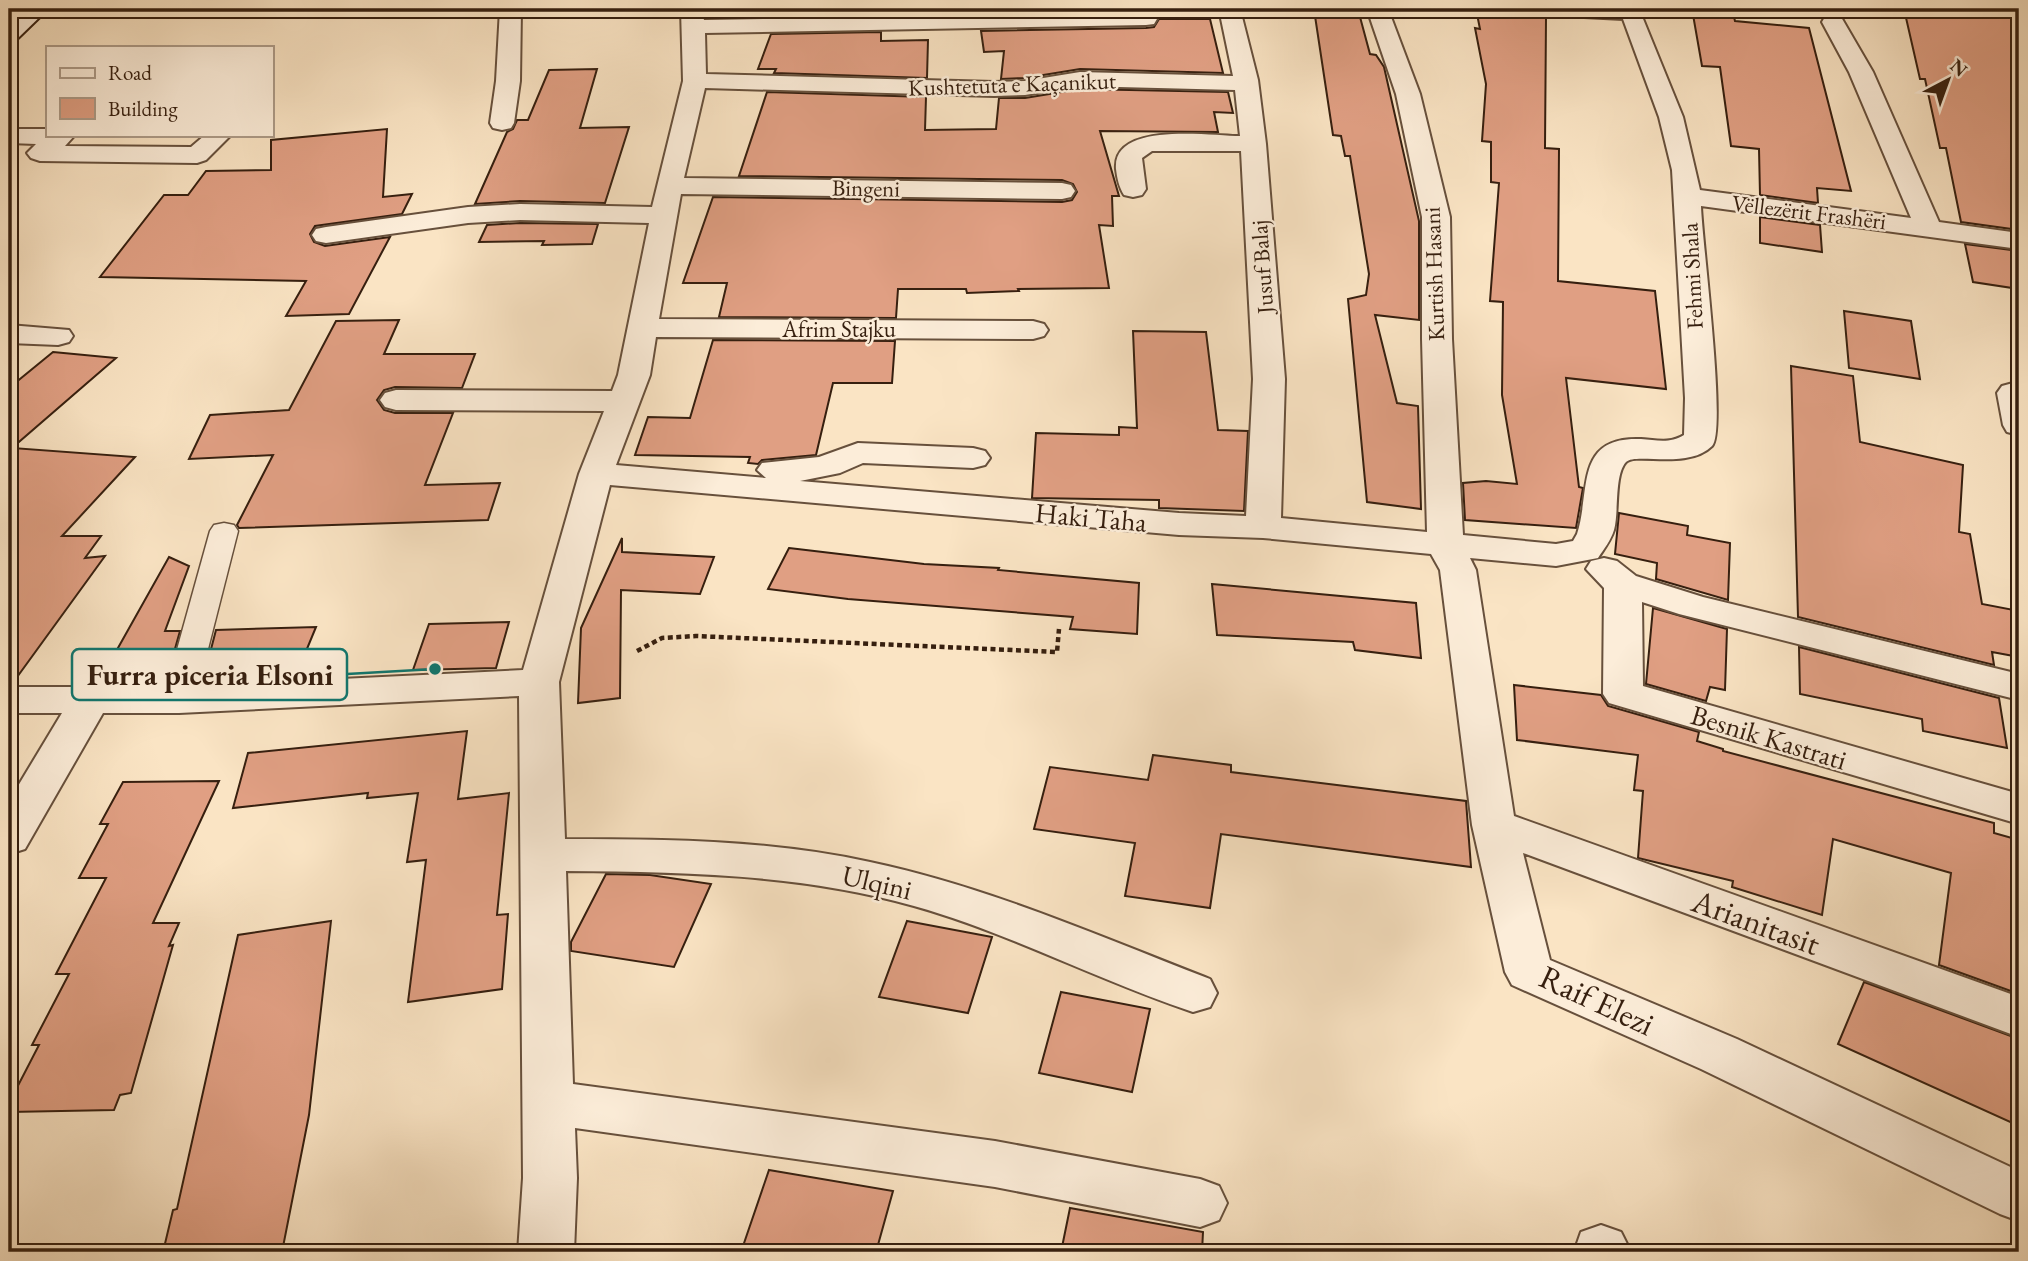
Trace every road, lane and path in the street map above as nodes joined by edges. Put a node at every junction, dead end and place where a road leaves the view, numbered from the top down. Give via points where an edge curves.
1 (15, 9) edge
2 (37, 9) edge
3 (510, 9) edge
4 (1230, 9) edge
5 (1378, 9) edge
6 (1545, 9) edge
7 (9, 13) edge
8 (692, 18) edge
9 (1146, 19) dead end
10 (1833, 22) dead end
11 (9, 34) edge
12 (695, 81) junction
13 (1246, 83) junction
14 (502, 123) dead end
15 (9, 136) edge
16 (61, 136) edge
17 (218, 136) edge
18 (1253, 144) junction
19 (1133, 189) dead end
20 (1062, 191) dead end
21 (1690, 197) junction
22 (667, 200) junction
23 (1928, 227) junction
24 (326, 235) dead end
25 (2019, 241) edge
26 (644, 328) junction
27 (1033, 330) dead end
28 (9, 334) edge
29 (58, 336) dead end
30 (2013, 393) dead end
31 (396, 400) dead end
32 (624, 401) junction
33 (2019, 425) edge
34 (973, 458) dead end
35 (596, 474) junction
36 (700, 483) junction
37 (1263, 527) junction
38 (224, 531) dead end
39 (1445, 546) junction
40 (1585, 550) junction
41 (1623, 584) junction
42 (1059, 629) dead end
43 (637, 651) dead end
44 (539, 682) junction
45 (2019, 687) edge
46 (9, 699) edge
47 (90, 700) junction
48 (179, 700) junction
49 (2019, 809) edge
50 (1493, 825) junction
51 (9, 838) edge
52 (544, 855) junction
53 (1194, 993) dead end
54 (2019, 1017) edge
55 (548, 1102) junction
56 (2019, 1197) edge
57 (1200, 1202) dead end
58 (546, 1252) edge

1 - 7 street
2 - 11 street
3 - 14 street
4 - 13 street, Jusuf Balaj
5 - 39 street, Kurtish Hasani via 1408,94 1436,217
6 - 21 street, Fehmi Shala via 1631,13 1683,155
8 - 9 street
8 - 12 street
10 - 23 street, Vëllezërit Frashëri via 1861,72
12 - 13 street, Kushtetuta e Kaçanikut via 993,89 1080,79
12 - 22 street
13 - 18 street, Jusuf Balaj
15 - 16 street
16 - 17 street via 40,153 197,155
18 - 19 street via 1153,142 1139,146 1128,159
18 - 37 street, Jusuf Balaj via 1269,379
20 - 22 street, Bingeni
21 - 23 street, Vëllezërit Frashëri
21 - 40 street, Fehmi Shala via 1700,439 1688,449 1616,451 1606,460 1597,531
22 - 24 street via 468,215
22 - 26 street
23 - 25 street, Vëllezërit Frashëri
26 - 27 street, Afrim Stajku
26 - 32 street
28 - 29 street
30 - 33 street
31 - 32 street
32 - 35 street
34 - 36 street via 858,453 828,466 794,472 726,467
35 - 36 street, Haki Taha
35 - 44 street
36 - 37 street, Haki Taha via 1179,524
37 - 39 street, Haki Taha
38 - 48 lane
39 - 40 street, Haki Taha via 1556,555
39 - 50 street, Raif Elezi via 1458,570
40 - 41 street
41 - 45 street via 1692,606
41 - 49 street, Besnik Kastrati via 1623,694
42 - 43 path via 1057,652 696,636 662,638
44 - 48 street
44 - 52 street
46 - 47 street
47 - 48 street
47 - 51 street
50 - 54 street, Arianitasit
50 - 56 street, Raif Elezi via 1529,972 1719,1054
52 - 53 street, Ulqini via 670,855 819,869 873,880 914,889 1026,928
52 - 55 street
55 - 57 street via 995,1164
55 - 58 street

